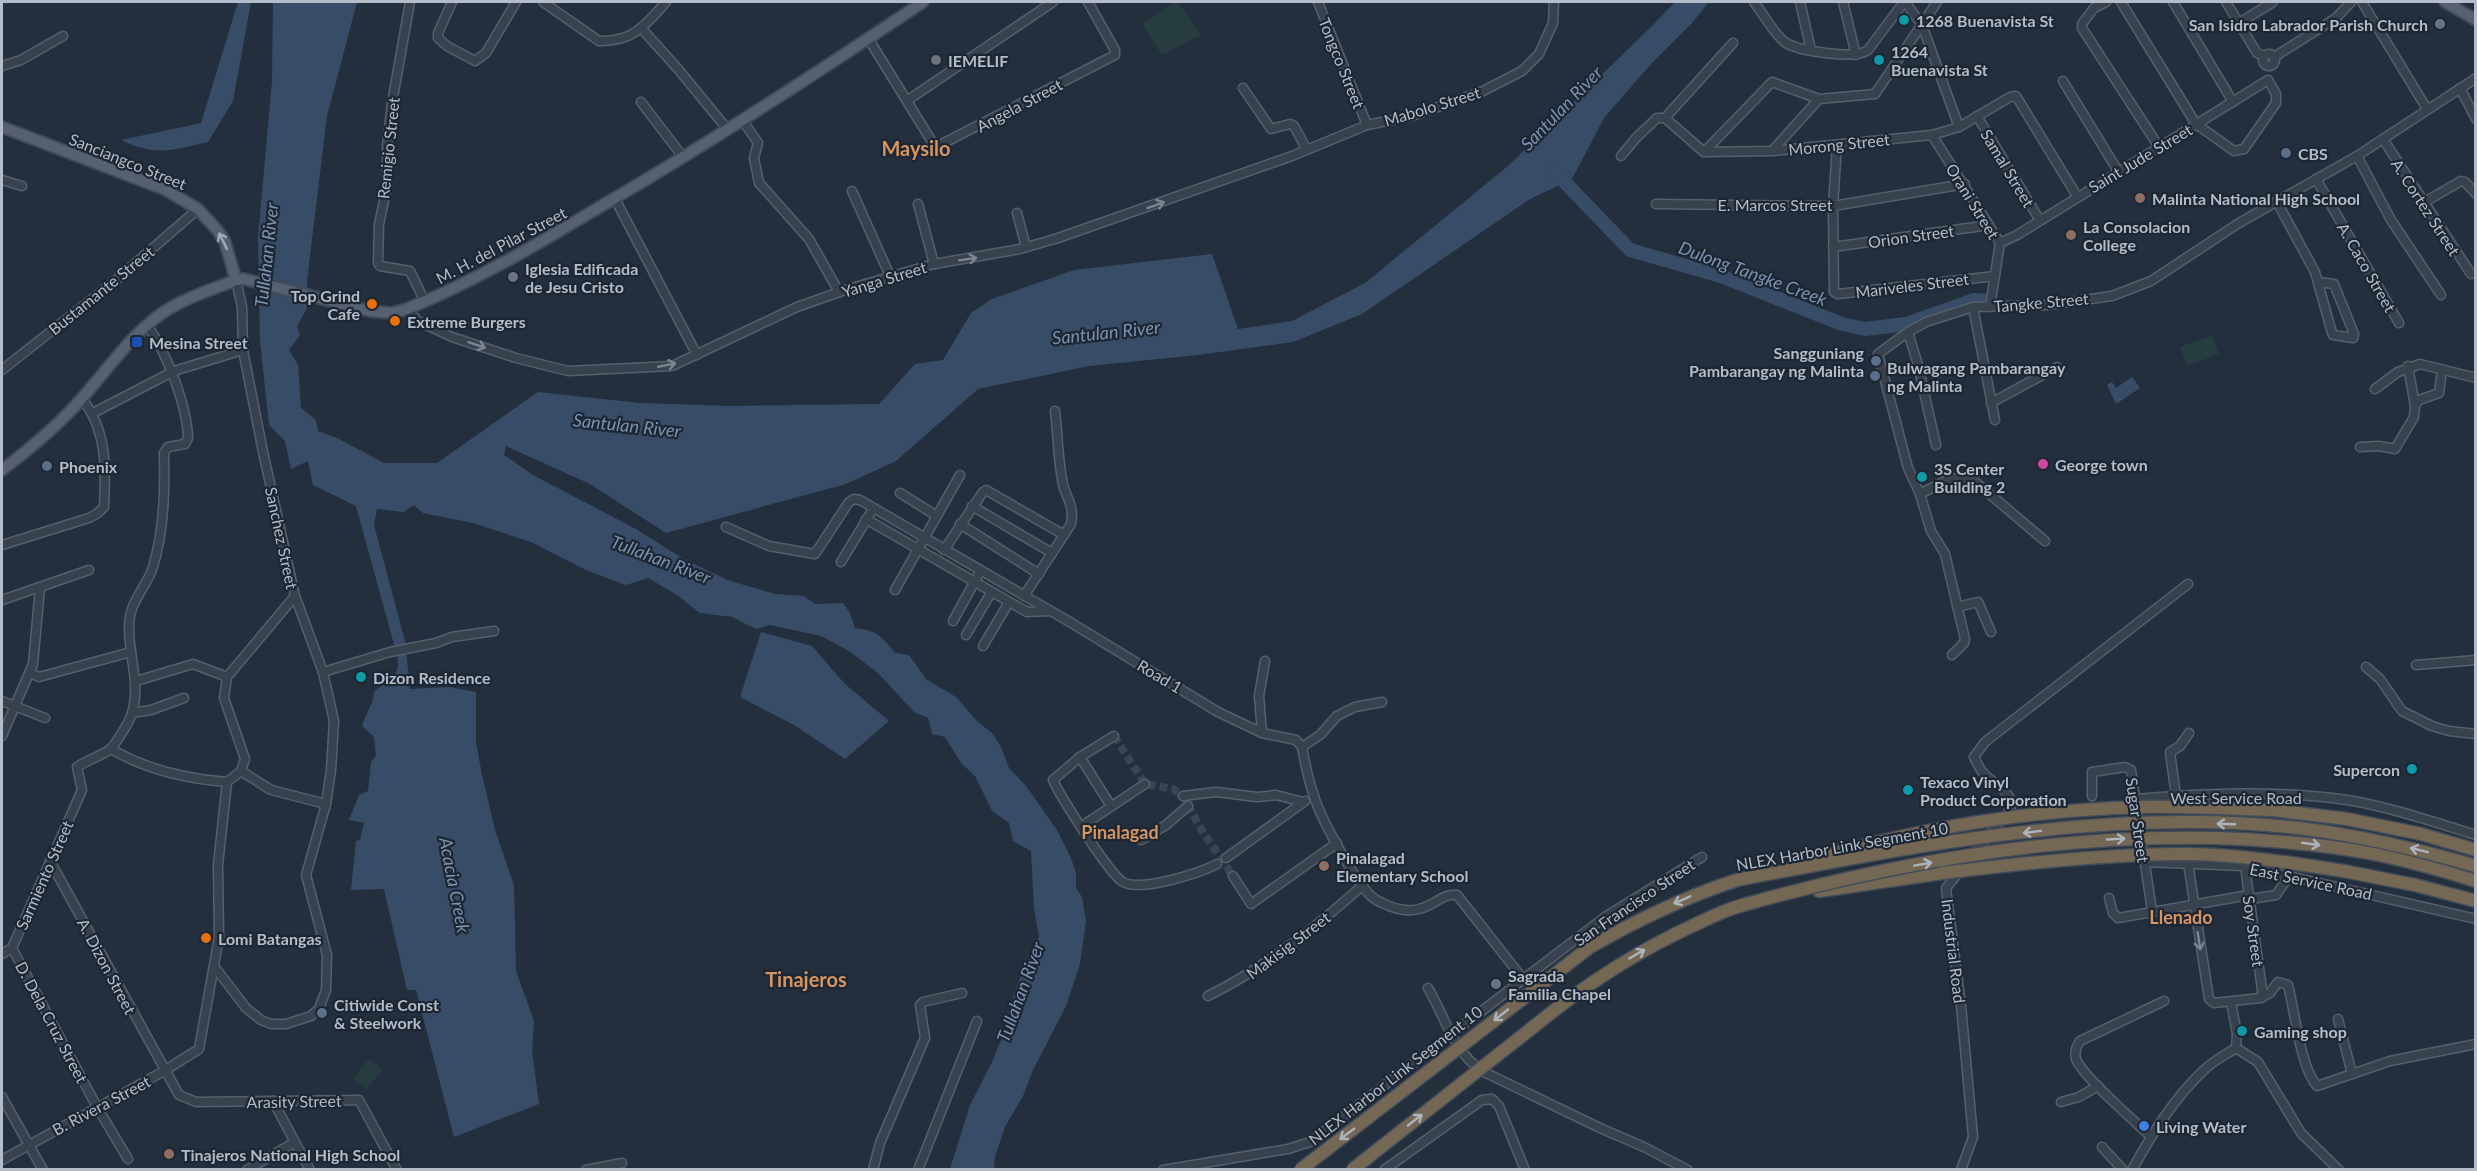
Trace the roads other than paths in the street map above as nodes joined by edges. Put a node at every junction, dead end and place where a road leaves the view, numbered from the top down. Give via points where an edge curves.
1 (410, 2) edge
2 (452, 2) edge
3 (516, 2) edge
4 (543, 2) edge
5 (666, 2) edge
6 (923, 2) edge
7 (1053, 2) edge
8 (1088, 2) edge
9 (1318, 2) edge
10 (1554, 2) edge
11 (1755, 2) edge
12 (1800, 2) edge
13 (1843, 2) edge
14 (1905, 2) edge
15 (1937, 2) edge
16 (2106, 2) edge
17 (2121, 2) edge
18 (2173, 2) edge
19 (2226, 2) edge
20 (2273, 2) edge
21 (2351, 2) edge
22 (2362, 2) edge
23 (2445, 2) edge
24 (2475, 20) edge
25 (2239, 23) junction
26 (1922, 25) junction
27 (642, 29) junction
28 (63, 36) dead end
29 (868, 38) junction
30 (1732, 43) dead end
31 (1811, 50) junction
32 (1856, 55) junction
33 (2264, 56) junction
34 (2274, 57) junction
35 (2, 66) edge
36 (2268, 66) junction
37 (2475, 78) edge
38 (2268, 80) junction
39 (2063, 81) dead end
40 (1243, 88) dead end
41 (2460, 88) junction
42 (1819, 99) junction
43 (908, 100) junction
44 (641, 102) dead end
45 (2233, 102) junction
46 (2427, 109) junction
47 (1977, 116) junction
48 (1665, 118) junction
49 (2475, 119) edge
50 (743, 121) junction
51 (1367, 124) junction
52 (2196, 124) junction
53 (2, 127) edge
54 (1959, 127) junction
55 (728, 130) junction
56 (1932, 135) junction
57 (2383, 139) junction
58 (1837, 145) junction
59 (2159, 147) junction
60 (1307, 150) junction
61 (1772, 151) junction
62 (1704, 152) junction
63 (1621, 156) dead end
64 (2357, 156) junction
65 (683, 157) junction
66 (2118, 171) junction
67 (2316, 179) junction
68 (2, 180) edge
69 (1965, 184) junction
70 (22, 186) dead end
71 (852, 191) dead end
72 (2475, 194) edge
73 (2077, 196) junction
74 (615, 199) junction
75 (2277, 202) junction
76 (2423, 202) junction
77 (918, 204) dead end
78 (1656, 204) dead end
79 (1833, 206) junction
80 (198, 209) junction
81 (1017, 213) dead end
82 (2039, 219) junction
83 (1989, 225) junction
84 (2000, 243) junction
85 (1026, 247) junction
86 (1833, 247) junction
87 (934, 264) junction
88 (2470, 274) dead end
89 (890, 276) junction
90 (1995, 276) junction
91 (236, 280) junction
92 (2318, 282) junction
93 (839, 292) junction
94 (2441, 295) dead end
95 (425, 302) junction
96 (1972, 307) junction
97 (1990, 307) junction
98 (407, 309) junction
99 (2399, 323) dead end
100 (147, 325) junction
101 (1908, 332) junction
102 (243, 350) junction
103 (697, 355) junction
104 (2409, 366) junction
105 (2057, 367) dead end
106 (2, 370) edge
107 (2442, 370) junction
108 (172, 372) junction
109 (2475, 378) edge
110 (2375, 389) dead end
111 (82, 399) junction
112 (1991, 403) junction
113 (2415, 406) junction
114 (1055, 411) dead end
115 (93, 413) junction
116 (1995, 420) dead end
117 (1936, 445) dead end
118 (2360, 447) dead end
119 (2, 470) edge
120 (960, 475) dead end
121 (900, 493) dead end
122 (1920, 494) junction
123 (972, 506) junction
124 (873, 509) junction
125 (937, 516) junction
126 (866, 519) junction
127 (960, 524) junction
128 (726, 527) dead end
129 (1064, 535) junction
130 (924, 538) junction
131 (2045, 540) dead end
132 (2, 545) edge
133 (918, 550) junction
134 (944, 550) junction
135 (1052, 553) junction
136 (841, 562) dead end
137 (89, 570) dead end
138 (980, 572) junction
139 (1039, 574) junction
140 (974, 583) junction
141 (2188, 584) dead end
142 (40, 588) junction
143 (895, 590) dead end
144 (992, 593) junction
145 (296, 596) junction
146 (1024, 596) junction
147 (2, 601) edge
148 (1009, 602) junction
149 (1957, 607) junction
150 (1050, 611) junction
151 (953, 621) dead end
152 (494, 631) dead end
153 (1991, 632) dead end
154 (966, 634) dead end
155 (983, 646) dead end
156 (131, 652) junction
157 (1952, 654) dead end
158 (2475, 660) edge
159 (1265, 661) dead end
160 (2416, 665) dead end
161 (2366, 667) dead end
162 (323, 672) junction
163 (30, 673) junction
164 (227, 677) junction
165 (136, 681) junction
166 (184, 698) dead end
167 (2, 701) edge
168 (1382, 702) dead end
169 (14, 707) junction
170 (132, 713) junction
171 (45, 718) dead end
172 (1262, 733) junction
173 (2188, 733) dead end
174 (2475, 734) edge
175 (2, 736) edge
176 (1114, 736) dead end
177 (1301, 745) junction
178 (111, 749) junction
179 (1080, 757) junction
180 (241, 771) junction
181 (227, 782) junction
182 (1145, 784) dead end
183 (1183, 796) dead end
184 (2092, 796) dead end
185 (2176, 796) junction
186 (1314, 797) junction
187 (2136, 799) junction
188 (1303, 802) junction
189 (326, 804) junction
190 (1111, 806) junction
191 (1188, 806) dead end
192 (1082, 826) junction
193 (2475, 835) edge
194 (1141, 840) dead end
195 (1337, 843) junction
196 (2475, 850) edge
197 (1702, 857) dead end
198 (1226, 858) dead end
199 (50, 861) junction
200 (2144, 862) junction
201 (2188, 863) junction
202 (1217, 864) dead end
203 (2245, 866) junction
204 (2475, 866) edge
205 (1233, 876) tunnel mouth
206 (1737, 880) junction
207 (2475, 881) edge
208 (2285, 882) dead end
209 (1363, 885) junction
210 (2249, 897) junction
211 (2109, 898) dead end
212 (2475, 902) edge
213 (2193, 904) junction
214 (1743, 905) junction
215 (2152, 911) junction
216 (2475, 919) edge
217 (12, 948) junction
218 (2, 954) edge
219 (214, 966) junction
220 (1524, 980) junction
221 (1428, 988) dead end
222 (962, 993) dead end
223 (1208, 996) dead end
224 (2264, 997) junction
225 (2164, 1001) dead end
226 (2231, 1002) junction
227 (2338, 1019) dead end
228 (977, 1021) dead end
229 (1451, 1035) junction
230 (2475, 1044) edge
231 (2236, 1048) junction
232 (164, 1071) junction
233 (2352, 1074) junction
234 (2098, 1086) junction
235 (2, 1097) edge
236 (273, 1101) junction
237 (2061, 1102) dead end
238 (97, 1107) junction
239 (2151, 1137) junction
240 (295, 1142) junction
241 (28, 1145) junction
242 (2102, 1147) dead end
243 (128, 1158) dead end
244 (2, 1160) edge
245 (622, 1163) dead end
246 (2338, 1169) edge
247 (43, 1170) edge
248 (247, 1170) edge
249 (310, 1170) edge
250 (397, 1170) edge
251 (586, 1170) edge
252 (873, 1170) edge
253 (918, 1170) edge
254 (1163, 1170) edge
255 (1300, 1170) edge
256 (1352, 1170) edge
257 (1384, 1170) edge
258 (1525, 1170) edge
259 (1688, 1170) edge
260 (1961, 1170) edge
261 (2123, 1170) edge
262 (2132, 1170) edge

1 - 95 street, Remigio Street via 392,103 378,263 410,271
2 - 3 street via 438,38 475,62 486,53
4 - 27 street via 599,41 632,35
5 - 27 street
6 - 29 main road, M. H. del Pilar Street
7 - 43 street
8 - 43 street, Angela Street via 1115,55 939,146 934,145
9 - 51 street, Tongco Street
10 - 51 street, Mabolo Street via 1553,23 1539,54 1522,71 1481,93 1412,116
11 - 31 street via 1782,40
12 - 31 street
13 - 32 street
14 - 26 street
14 - 32 street via 1868,50
15 - 26 street
16 - 59 street via 2094,8 2082,24
17 - 52 street
18 - 45 street
19 - 25 street
20 - 25 street
21 - 34 street via 2336,18
22 - 46 street
23 - 24 main road
25 - 33 street via 2257,53
26 - 42 street via 1875,94
26 - 54 street
27 - 55 street
28 - 35 street via 21,60
29 - 43 street, Angela Street
29 - 50 main road, M. H. del Pilar Street
30 - 48 street
31 - 32 street
33 - 34 street
33 - 36 street via 2263,63
34 - 36 street via 2274,63
36 - 38 street
37 - 41 street, Tangke Street
38 - 45 street, Saint Jude Street
38 - 52 street via 2276,103 2244,149 2235,151
39 - 66 street
40 - 60 street via 1270,129 1294,126
41 - 46 street, Tangke Street
41 - 49 street
42 - 61 street
42 - 62 street via 1772,82
44 - 65 street
45 - 52 street, Saint Jude Street
46 - 57 street, Tangke Street
47 - 54 street, Morong Street
47 - 73 street, Morong Street via 2016,96
47 - 82 street, Samal Street
48 - 62 street
48 - 63 street via 1658,118
50 - 55 main road, M. H. del Pilar Street
50 - 93 street via 758,143 754,158 759,183 809,239
51 - 60 street, Yanga Street
52 - 59 street, Saint Jude Street
53 - 80 main road, Sanciangco Street via 164,189
54 - 56 street, Morong Street
55 - 65 main road, M. H. del Pilar Street
56 - 58 street, Morong Street
56 - 69 street, Orani Street
57 - 64 street, Tangke Street
57 - 76 street, A. Cortez Street
58 - 61 street, Morong Street
58 - 79 street, Mariveles Street
59 - 66 street, Saint Jude Street
85 -> 60 street, Yanga Street via 1125,216
61 - 62 street, Morong Street
64 - 67 street, Tangke Street
64 - 94 street via 2391,219
65 - 74 main road, M. H. del Pilar Street
66 - 73 street, Saint Jude Street
67 - 75 street, Tangke Street
67 - 99 street, A. Caco Street
68 - 70 street
69 - 79 street, E. Marcos Street
69 - 83 street, Orani Street
71 - 89 street
72 - 76 street via 2461,181
73 - 82 street, Saint Jude Street
74 - 95 main road, M. H. del Pilar Street via 503,265
74 - 103 street
75 - 92 street
75 - 97 street, Tangke Street via 2129,291 2048,305
76 - 88 street, A. Cortez Street
77 - 87 street
78 - 79 street, E. Marcos Street
79 - 86 street, Mariveles Street
91 -> 80 main road, Sanciangco Street via 222,237
80 - 106 street, Bustamante Street
81 - 85 street
82 - 84 street, Saint Jude Street
83 - 84 street, Orani Street
83 - 86 street, Orion Street
84 - 90 street, Orani Street
87 -> 85 street, Yanga Street
86 - 90 street, Mariveles Street via 1832,287 1838,294
87 - 89 street, Yanga Street
89 - 93 street, Yanga Street
90 - 97 street, Orani Street
91 - 98 main road, M. H. del Pilar Street via 257,281 370,311 392,313
91 - 100 main road, M. H. del Pilar Street via 175,305
91 - 102 street, Sanchez Street via 242,306
92 - 92 street via 2332,333 2353,338 2334,284
93 - 103 street, Yanga Street
95 - 98 main road, M. H. del Pilar Street
96 - 97 street, Tangke Street
96 - 101 street, Tangke Street
96 - 112 street
98 -> 103 street, Yanga Street via 418,321 452,337 568,371 672,366
100 - 108 street via 165,352
100 - 111 main road, M. H. del Pilar Street
101 - 117 street
101 - 122 street, Tangke Street via 1878,354 1908,468
102 - 108 street
102 - 145 street, Sanchez Street
104 - 107 street via 2420,364
104 - 110 street
104 - 113 street
105 - 112 street
107 - 109 street
107 - 113 street via 2439,393 2421,399
108 - 115 street
108 - 156 street via 188,438 185,444 168,447 164,453 165,498 153,568 130,617
111 - 115 street
111 - 119 main road, M. H. del Pilar Street via 35,445
112 - 116 street
113 - 118 street via 2414,417 2395,449
114 - 129 street via 1064,487 1073,513
115 - 132 street via 103,443 104,507 89,518
120 - 125 street
121 - 125 street
122 - 131 street via 1951,478 1973,480
122 - 149 street, Tangke Street via 1926,520 1945,554
123 - 127 street
123 - 129 street via 989,490
123 - 135 street
124 - 126 street
124 - 128 street, Road 1 via 860,500 849,502 815,554 769,546
124 - 130 street, Road 1
125 - 130 street
126 - 133 street
126 - 136 street
127 - 134 street
127 - 139 street
129 - 135 street
130 - 133 street
130 - 134 street, Road 1
133 - 140 street
133 - 143 street
134 - 138 street, Road 1
135 - 139 street
137 - 142 street
138 - 140 street
138 - 146 street, Road 1
139 - 146 street
140 - 144 street
140 - 151 street
141 - 260 street, Industrial Road via 1985,742 1974,757 1984,774 2006,791 2011,802 2008,815 1946,888 1973,1137
142 - 147 street
142 - 163 street
144 - 148 street
144 - 154 street
145 - 162 street
145 - 164 street, Sanchez Street
146 - 150 street, Road 1
148 - 150 street via 1027,612
148 - 155 street
149 - 153 street via 1978,602
149 - 157 street, Tangke Street via 1965,639
150 - 172 street, Road 1 via 1218,712
152 - 162 street via 452,637
156 - 163 street via 39,677
156 - 165 street
158 - 160 street
159 - 172 street via 1259,696
161 - 174 street via 2380,679 2402,711 2432,726
162 - 189 street via 334,727
163 - 169 street
164 - 165 street via 194,664
164 - 180 street via 224,698 244,751
165 - 170 street
166 - 170 street
167 - 169 street
168 - 177 street via 1355,707 1337,716 1320,735
169 - 171 street
169 - 175 street
170 - 178 street
172 - 177 street, Road 1 via 1294,739
173 - 185 street via 2181,747 2170,752
176 - 179 street
177 - 186 street
178 - 181 street via 172,773
178 - 199 street, Sarmiento Street via 77,767 82,790
179 - 190 street
179 - 192 street via 1053,780
180 - 181 street
180 - 189 street via 271,790
181 - 219 street via 218,865 219,937
182 - 190 street
183 - 188 street via 1216,792 1276,795
184 - 187 street, Sugar Street via 2092,772 2130,768
185 - 187 street, West Service Road
185 - 193 street, West Service Road via 2263,793 2348,800
186 - 188 street
186 - 195 street
187 - 200 street, Sugar Street
188 - 198 street
189 - 219 street via 306,875 328,965 319,1010 300,1021 267,1023 252,1014
190 - 192 street
191 - 194 street
192 - 202 street via 1115,875 1132,885 1184,877
195 - 205 street via 1251,904
195 - 209 street
196 - 206 highway, bridge via 2347,819 2273,810 2142,807 2051,813 1935,829
197 - 220 street, San Francisco Street via 1605,917
199 - 217 street, Sarmiento Street
199 - 232 street, A. Dizon Street
200 - 201 street, East Service Road
200 - 215 street, Sugar Street
201 - 203 street, East Service Road
201 - 213 street
203 - 210 street, Soy Street
203 - 216 street, East Service Road
204 -> 206 highway, NLEX Harbor Link Segment 10, bridge via 2383,841 2296,828 2162,822 2026,832
206 -> 255 highway, NLEX Harbor Link Segment 10, bridge via 1671,905 1590,947
214 -> 207 highway, NLEX Harbor Link Segment 10, bridge via 1848,878 1940,861 2073,842 2162,837 2294,842 2421,864
208 - 210 street via 2276,895
209 - 220 street via 1372,896 1406,910 1426,909 1446,896 1457,895
209 - 223 street, Makisig Street via 1282,952 1243,979
210 - 213 street
210 - 224 street, Soy Street
211 - 215 street via 2118,918
212 - 214 highway, bridge via 2344,871 2191,854 2029,862 1851,885
213 - 215 street
213 -> 226 street via 2208,996 2212,1003
256 -> 214 highway, NLEX Harbor Link Segment 10, bridge via 1606,972 1683,930
217 - 218 street, Sarmiento Street
217 - 238 street, D. Dela Cruz Street
219 - 232 street, B. Rivera Street via 199,1049
220 - 229 street, San Francisco Street
221 - 229 street
222 - 252 street via 920,1005 925,1038 880,1143
224 - 226 street
224 - 233 street via 2278,982 2288,985 2306,1064 2317,1086
225 - 234 street via 2080,1041 2076,1061
226 - 231 street
227 - 233 street
228 - 253 street
229 - 254 street, San Francisco Street via 1310,1142
229 - 259 street via 1469,1062 1482,1071
230 - 233 street via 2390,1061
231 - 239 street via 2206,1067
231 - 246 street via 2258,1062 2301,1133
232 - 236 street, Arasity Street via 178,1095 189,1100
232 - 238 street, B. Rivera Street
234 - 237 street
234 - 239 street
235 - 241 street
236 - 240 street
236 - 250 street, Arasity Street via 359,1100
238 - 241 street, B. Rivera Street
238 - 243 street, D. Dela Cruz Street
239 - 262 street
240 - 248 street
240 - 249 street
241 - 244 street, B. Rivera Street
241 - 247 street
242 - 261 street
245 - 251 street
257 - 258 street via 1487,1099 1499,1106

